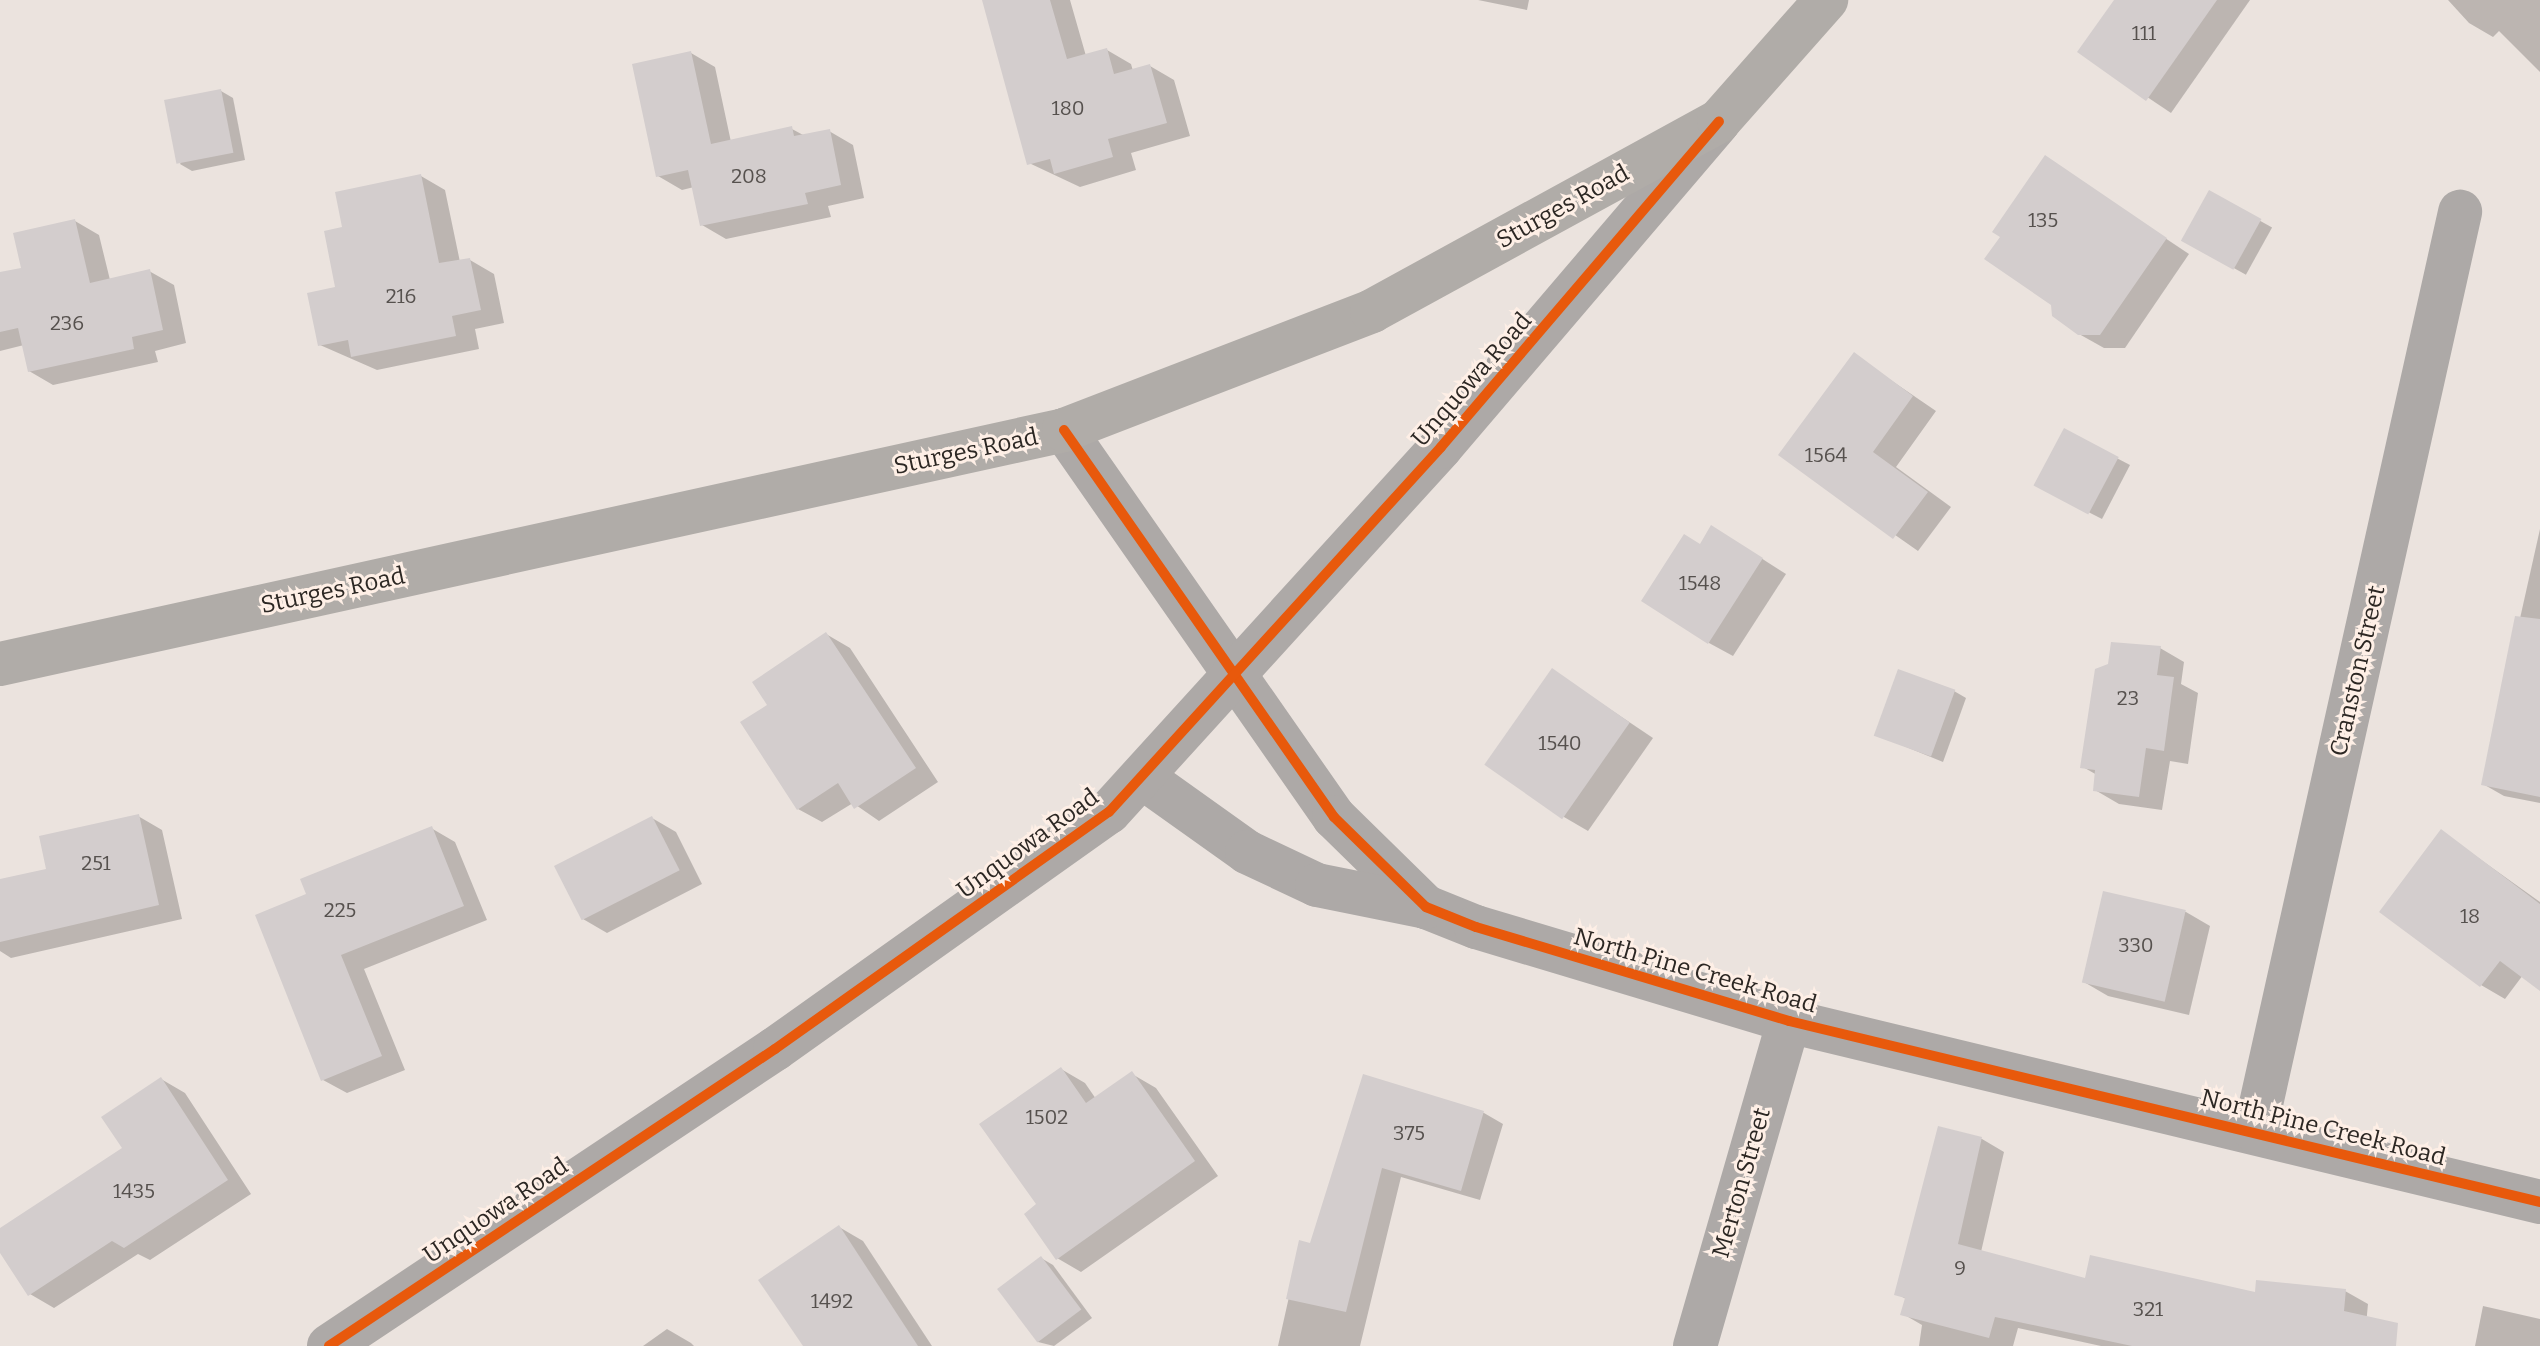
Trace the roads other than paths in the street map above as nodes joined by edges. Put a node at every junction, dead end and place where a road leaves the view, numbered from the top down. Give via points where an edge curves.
1 (1808, 9) edge
2 (1719, 121) junction
3 (2460, 212) dead end
4 (1064, 430) junction
5 (0, 664) edge
6 (1235, 677) junction
7 (1142, 777) junction
8 (1426, 907) junction
9 (1789, 1021) junction
10 (2255, 1131) junction
11 (2540, 1202) edge
12 (329, 1346) edge
13 (1695, 1346) edge

1 - 2 main road, Sturges Road
2 - 4 main road, Sturges Road via 1372,311
2 - 6 street, Unquowa Road via 1441,447
3 - 10 street, Cranston Street
4 - 5 main road, Sturges Road
4 - 6 street, North Pine Creek Road via 1169,573
6 - 7 street, Unquowa Road
6 - 8 street, North Pine Creek Road via 1334,817
7 - 8 street, North Pine Creek Road via 1247,852 1317,885
7 - 12 street, Unquowa Road via 1109,812 775,1049
8 - 9 street, North Pine Creek Road via 1476,927
9 - 10 street, North Pine Creek Road
9 - 13 street, Merton Street
10 - 11 street, North Pine Creek Road

